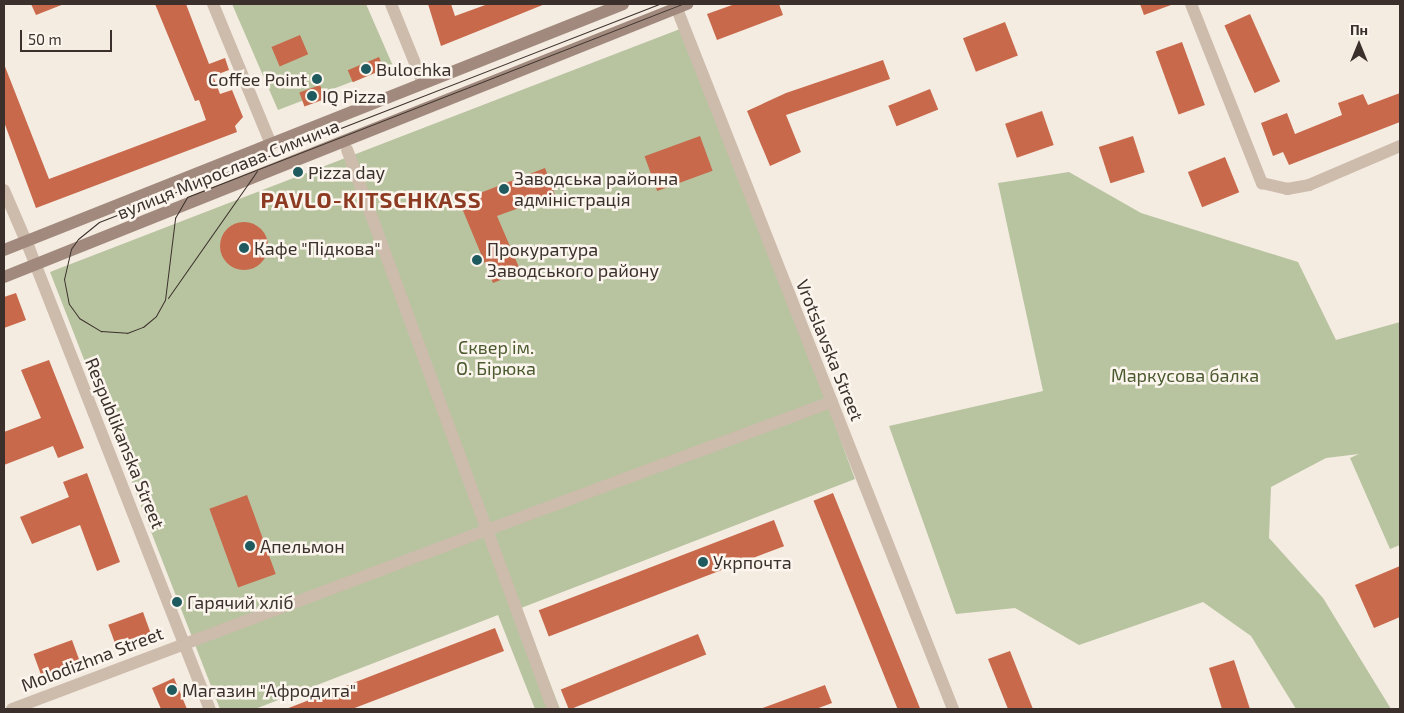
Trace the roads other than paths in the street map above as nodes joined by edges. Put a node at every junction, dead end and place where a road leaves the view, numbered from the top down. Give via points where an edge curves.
1 (213, 4) edge
2 (391, 4) edge
3 (623, 4) edge
4 (1191, 4) edge
5 (679, 5) edge
6 (423, 83) junction
7 (271, 144) junction
8 (1400, 146) edge
9 (347, 150) dead end
10 (4, 190) edge
11 (26, 240) junction
12 (4, 250) edge
13 (36, 263) junction
14 (4, 276) edge
15 (832, 402) junction
16 (487, 530) junction
17 (185, 642) junction
18 (12, 709) edge
19 (210, 709) edge
20 (553, 709) edge
21 (953, 709) edge

1 - 7 street
2 - 6 street
3 - 6 street, вулиця Мирослава Симчича
4 - 8 street via 1259,179 1273,188 1296,188
5 - 13 street, вулиця Мирослава Симчича
5 - 15 street, Vrotslavska Street
6 - 7 street, вулиця Мирослава Симчича
7 - 11 street, вулиця Мирослава Симчича
9 - 16 street
10 - 11 street, Respublikanska Street
11 - 12 street, вулиця Мирослава Симчича
11 - 13 street, Respublikanska Street
13 - 14 street, вулиця Мирослава Симчича
13 - 17 street, Respublikanska Street
15 - 16 street, Molodizhna Street
15 - 21 street, Vrotslavska Street
16 - 17 street, Molodizhna Street
16 - 20 street
17 - 18 street, Molodizhna Street
17 - 19 street, Respublikanska Street

